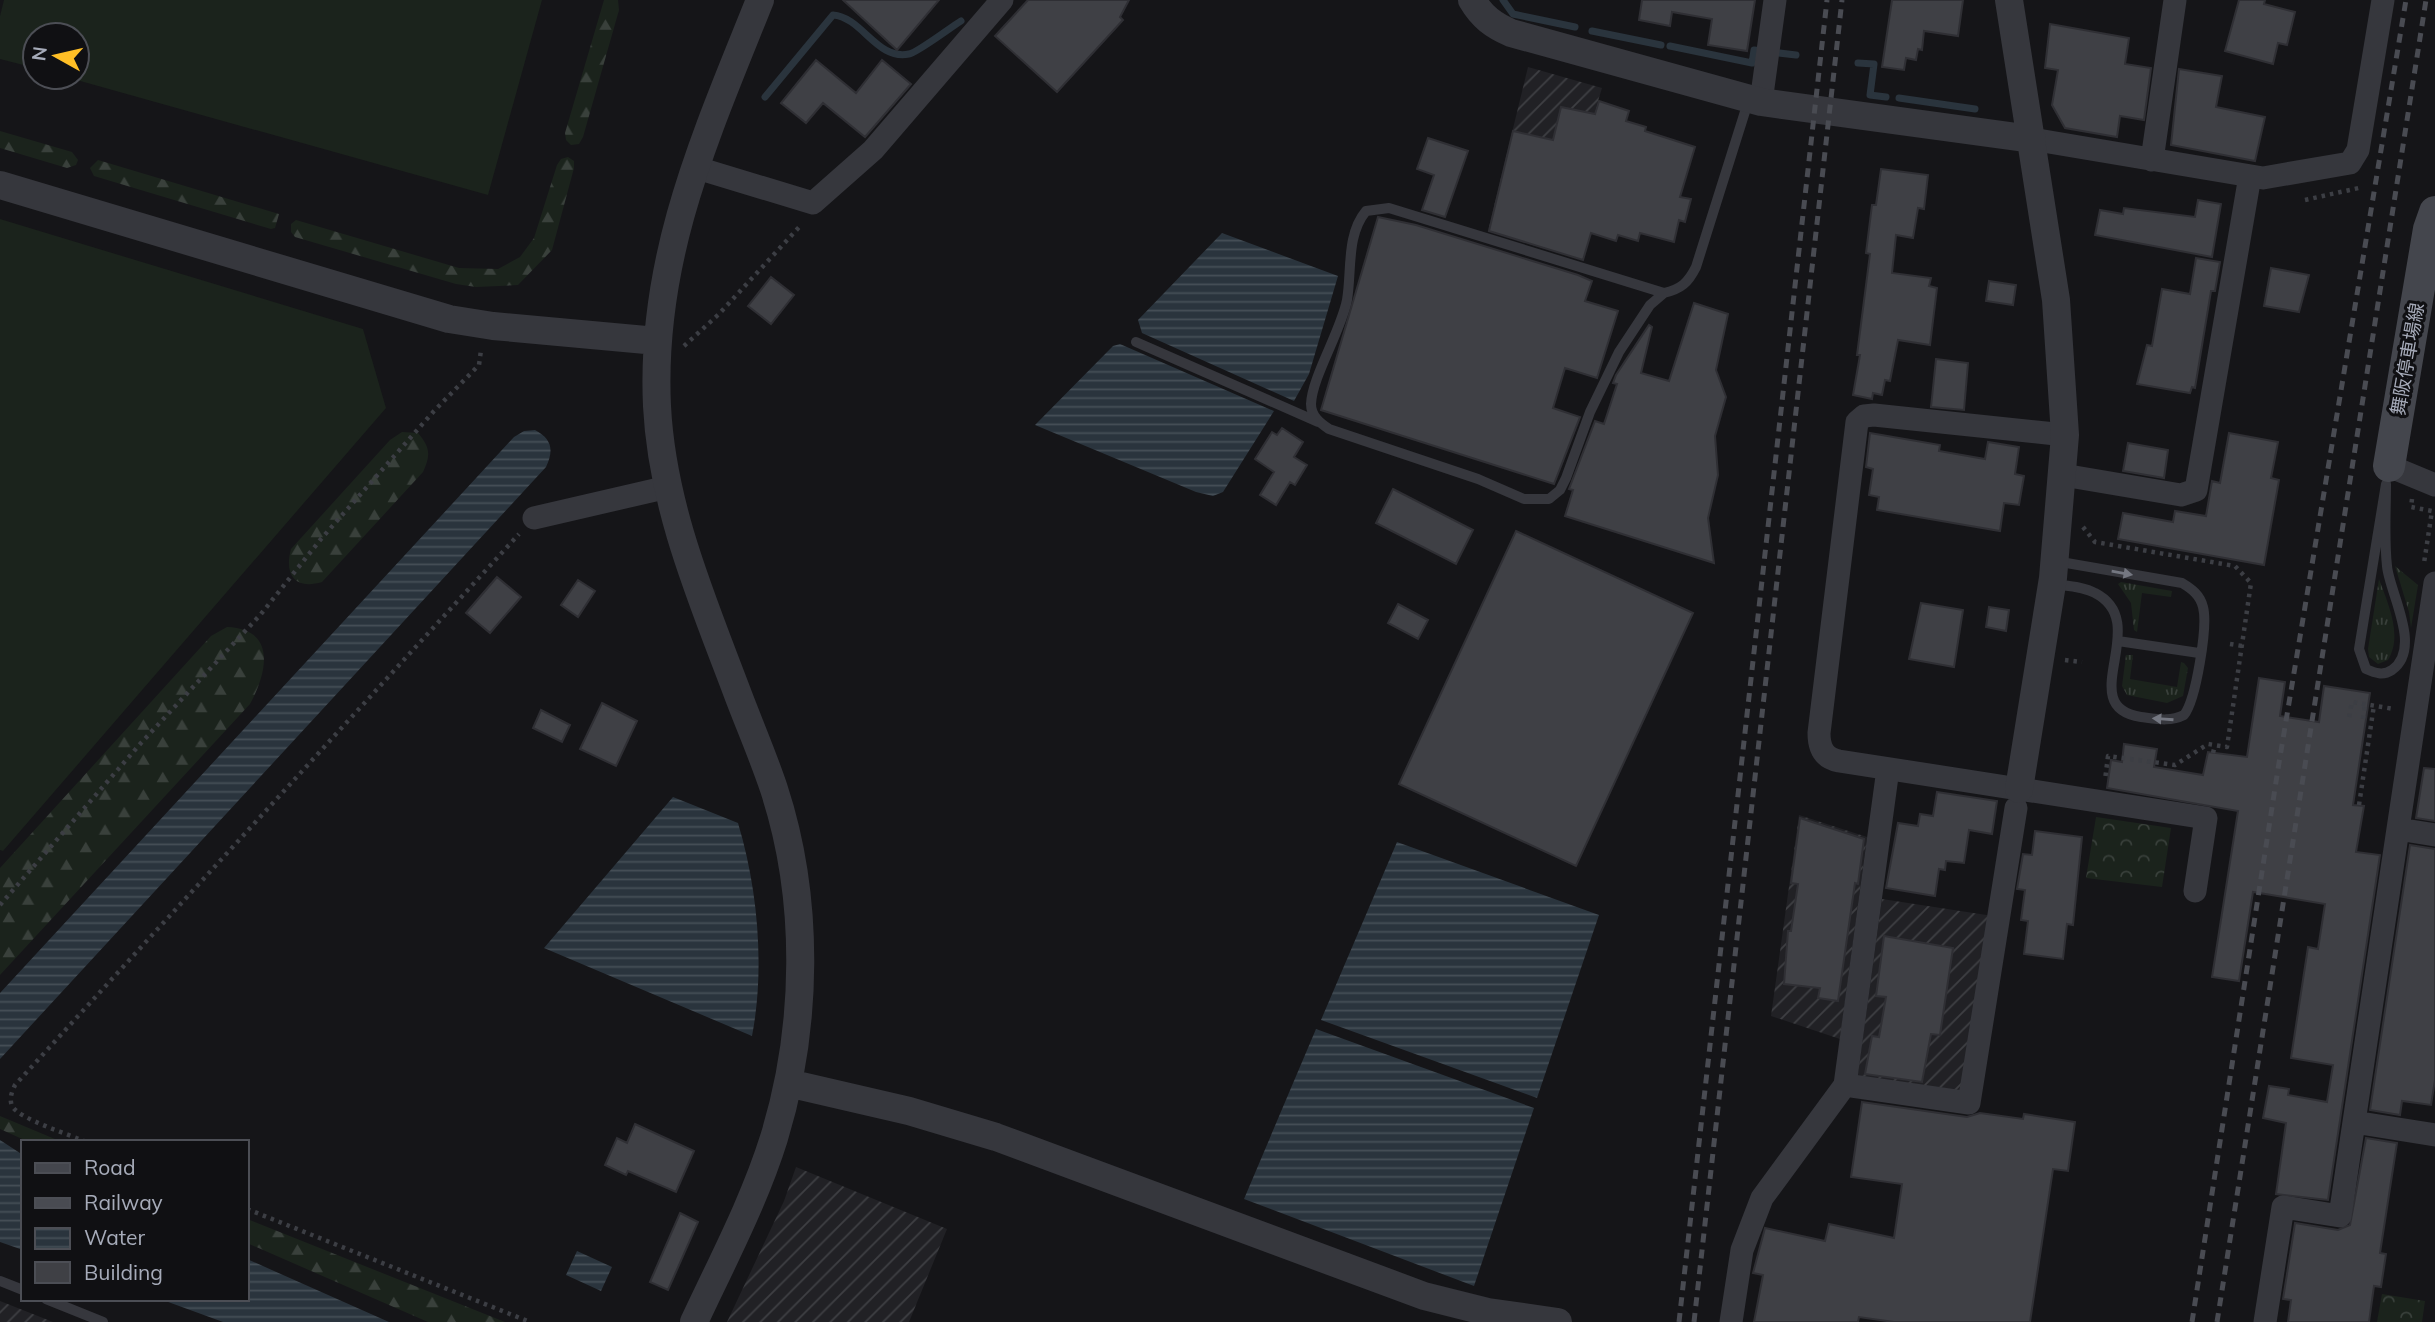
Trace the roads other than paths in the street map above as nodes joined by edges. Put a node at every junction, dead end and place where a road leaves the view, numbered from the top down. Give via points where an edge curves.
1 (760, 0) edge
2 (1002, 0) edge
3 (1472, 0) edge
4 (1775, 0) edge
5 (2009, 0) edge
6 (2175, 0) edge
7 (2383, 0) edge
8 (1755, 101) junction
9 (2032, 139) junction
10 (2152, 160) junction
11 (694, 167) junction
12 (2250, 176) junction
13 (0, 185) edge
14 (2435, 212) edge
15 (1664, 293) junction
16 (1136, 342) dead end
17 (669, 345) junction
18 (1318, 422) junction
19 (2064, 435) junction
20 (2063, 475) junction
21 (2387, 475) junction
22 (2435, 485) edge
23 (668, 487) junction
24 (534, 518) road end
25 (2054, 573) junction
26 (2435, 583) edge
27 (2118, 641) junction
28 (2200, 653) junction
29 (1888, 769) junction
30 (2018, 799) junction
31 (2398, 829) junction
32 (2435, 835) edge
33 (2195, 891) dead end
34 (788, 1083) junction
35 (1845, 1085) junction
36 (2354, 1122) junction
37 (2435, 1135) edge
38 (0, 1281) edge
39 (21, 1289) edge
40 (51, 1301) edge
41 (103, 1322) edge
42 (694, 1322) edge
43 (1558, 1322) edge
44 (1731, 1322) edge
45 (2265, 1322) edge

1 - 11 street
2 - 11 street via 873,150 813,203
3 - 8 street via 1494,26 1511,33
4 - 8 street via 1766,69
5 - 9 street
6 - 10 street
7 - 12 street via 2356,158 2343,166
8 - 9 street
8 - 15 lane via 1696,267 1679,290
9 - 10 street
9 - 19 street via 2056,300
10 - 12 street
11 - 17 street via 669,252
12 - 20 street via 2196,490 2181,495
13 - 17 street via 449,319
14 - 21 main road, 舞阪停車場線
15 - 18 lane via 1650,305 1619,352 1566,478 1549,499 1524,499
15 - 18 lane via 1389,208 1366,211 1355,230 1342,318 1311,404
16 - 18 lane
17 - 23 street via 657,408
19 - 20 street
19 - 29 street via 1874,415 1857,422 1819,740 1825,755 1832,759
20 - 25 street
21 - 21 lane via 2387,570 2402,614 2403,643 2395,667 2376,673 2366,669 2359,649
21 - 22 street
23 - 24 street
23 - 34 street via 695,581 774,790 786,838 799,935
25 - 27 lane via 2103,597 2118,618
25 -> 28 lane via 2182,583 2192,588 2203,608
25 - 30 street
26 - 31 street
27 - 28 lane
28 -> 27 lane via 2193,698 2184,715 2166,720 2121,711 2112,697
29 - 30 street
29 - 35 street
30 - 33 street via 2206,818
30 - 35 street via 1969,1103
31 - 32 street
31 - 36 street
34 - 42 street via 756,1190
34 - 43 street via 996,1137 1424,1296 1488,1312
35 - 44 street via 1758,1206 1742,1250
36 - 37 street
36 - 45 street via 2340,1216 2283,1207
38 - 39 lane
40 - 41 lane

